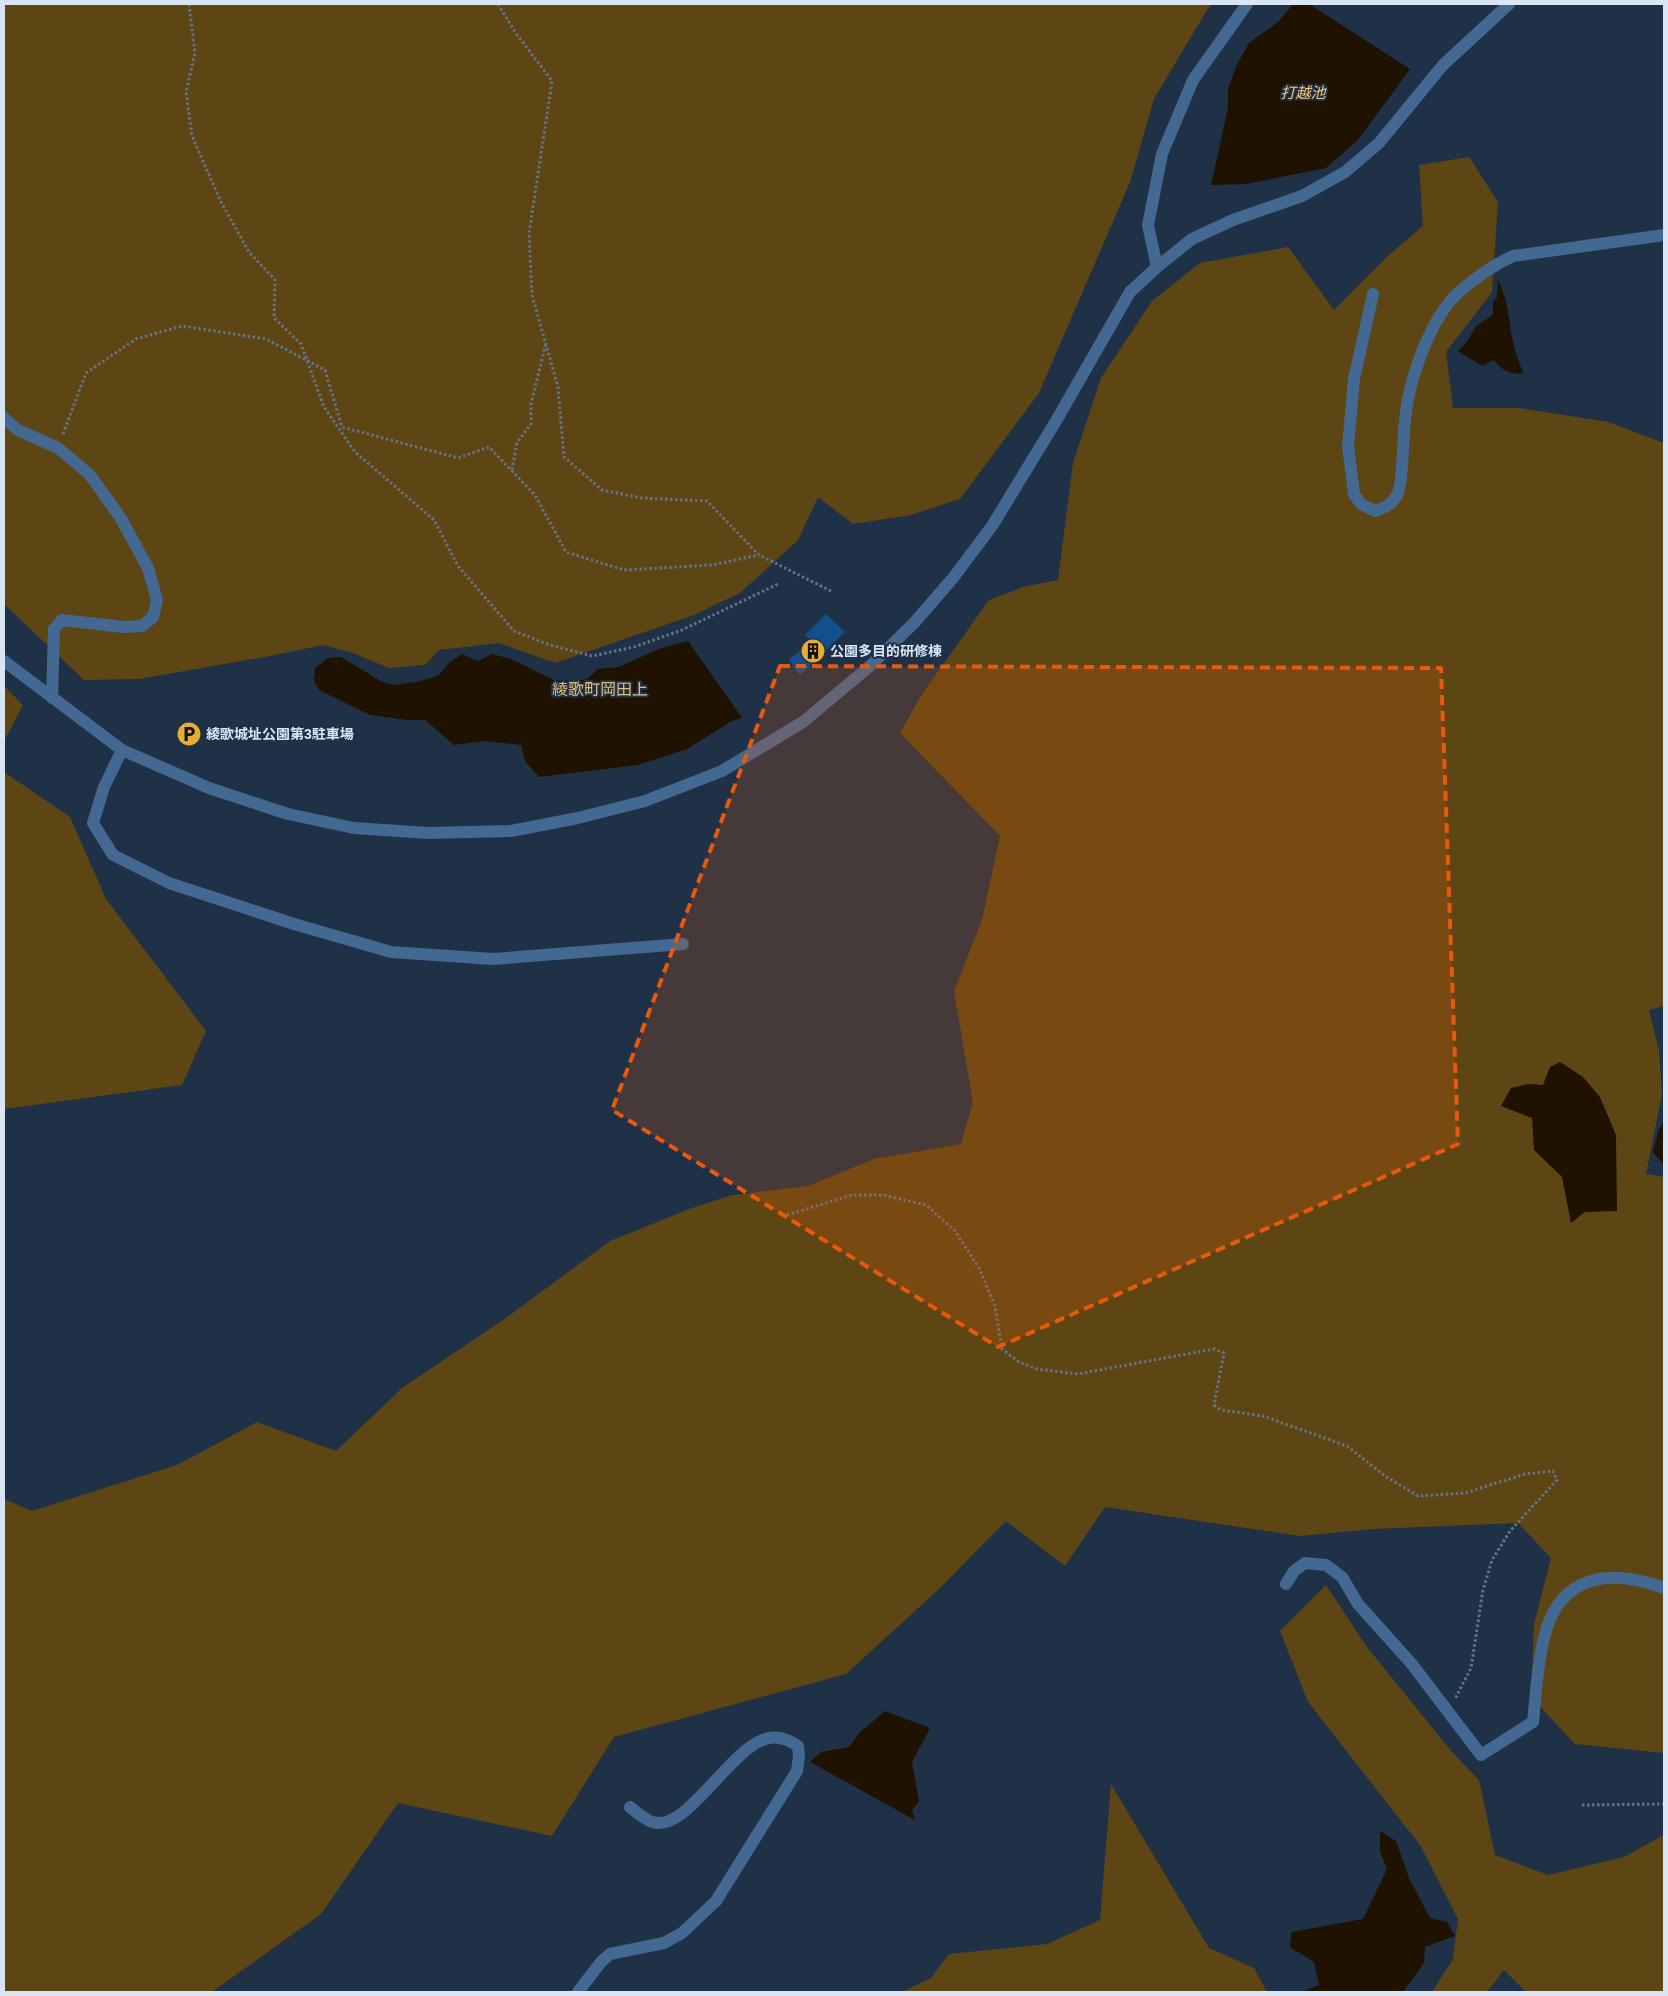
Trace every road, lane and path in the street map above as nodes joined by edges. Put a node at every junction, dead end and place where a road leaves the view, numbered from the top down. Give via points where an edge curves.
1 (189, 4) edge
2 (498, 4) edge
3 (1247, 4) edge
4 (1509, 4) edge
5 (1664, 235) edge
6 (1156, 267) junction
7 (1373, 294) dead end
8 (546, 342) junction
9 (306, 360) junction
10 (4, 418) edge
11 (58, 448) junction
12 (512, 470) junction
13 (759, 555) junction
14 (778, 584) dead end
15 (831, 591) dead end
16 (4, 661) edge
17 (52, 698) junction
18 (122, 750) junction
19 (683, 944) dead end
20 (787, 1215) dead end
21 (1286, 1584) dead end
22 (1664, 1588) edge
23 (1448, 1713) junction
24 (1664, 1804) edge
25 (1582, 1805) dead end
26 (630, 1807) dead end
27 (578, 1992) edge

1 - 9 path via 195,53 186,92 192,136 221,202 249,252 275,280 274,318 301,344
2 - 8 path via 552,81 530,234 532,295
3 - 6 street via 1193,80 1162,154 1148,225
4 - 6 street via 1443,65 1379,143 1345,172 1302,196 1233,220 1192,239
5 - 7 street via 1513,256 1495,264 1458,293 1437,321 1419,362 1406,406 1399,491 1390,505 1375,511 1361,504 1354,494 1348,446 1354,379
6 - 18 street via 1130,292 992,526 953,578 914,623 870,666 802,722 722,771 645,801 578,818 511,831 428,833 354,828 288,814 209,788
8 - 12 path via 531,404 531,424 517,443
8 - 13 path via 558,387 564,457 602,490 642,498 707,501
9 - 11 path via 266,339 182,326 136,339 86,373
9 - 12 path via 325,370 342,427 458,458 489,446
9 - 14 path via 324,408 355,452 434,520 458,566 514,631 592,656 634,648 682,630
10 - 11 street via 18,430
11 - 17 street via 90,475 120,517 148,568 157,600 153,617 142,626 62,620 54,629
12 - 13 path via 535,495 566,552 624,570 712,565
13 - 15 path
16 - 17 street
17 - 18 street
18 - 19 street via 104,787 93,823 113,855 169,883 391,952 493,959
20 - 23 path via 852,1195 883,1195 926,1205 955,1231 979,1268 995,1306 1002,1349 1019,1362 1037,1369 1078,1374 1214,1349 1224,1353 1214,1405 1221,1410 1264,1416 1347,1446 1385,1476 1418,1496 1465,1493 1525,1474 1553,1471 1557,1480 1510,1531 1492,1560 1483,1590 1471,1668
21 - 23 street via 1294,1571 1305,1563 1326,1565 1334,1570
22 - 23 street via 1626,1577 1606,1577 1583,1584 1563,1598 1552,1614 1544,1638 1532,1722 1481,1755
24 - 25 path
26 - 27 street via 653,1822 672,1821 746,1750 759,1742 786,1738 798,1746 796,1771 716,1901 682,1933 664,1943 610,1954

